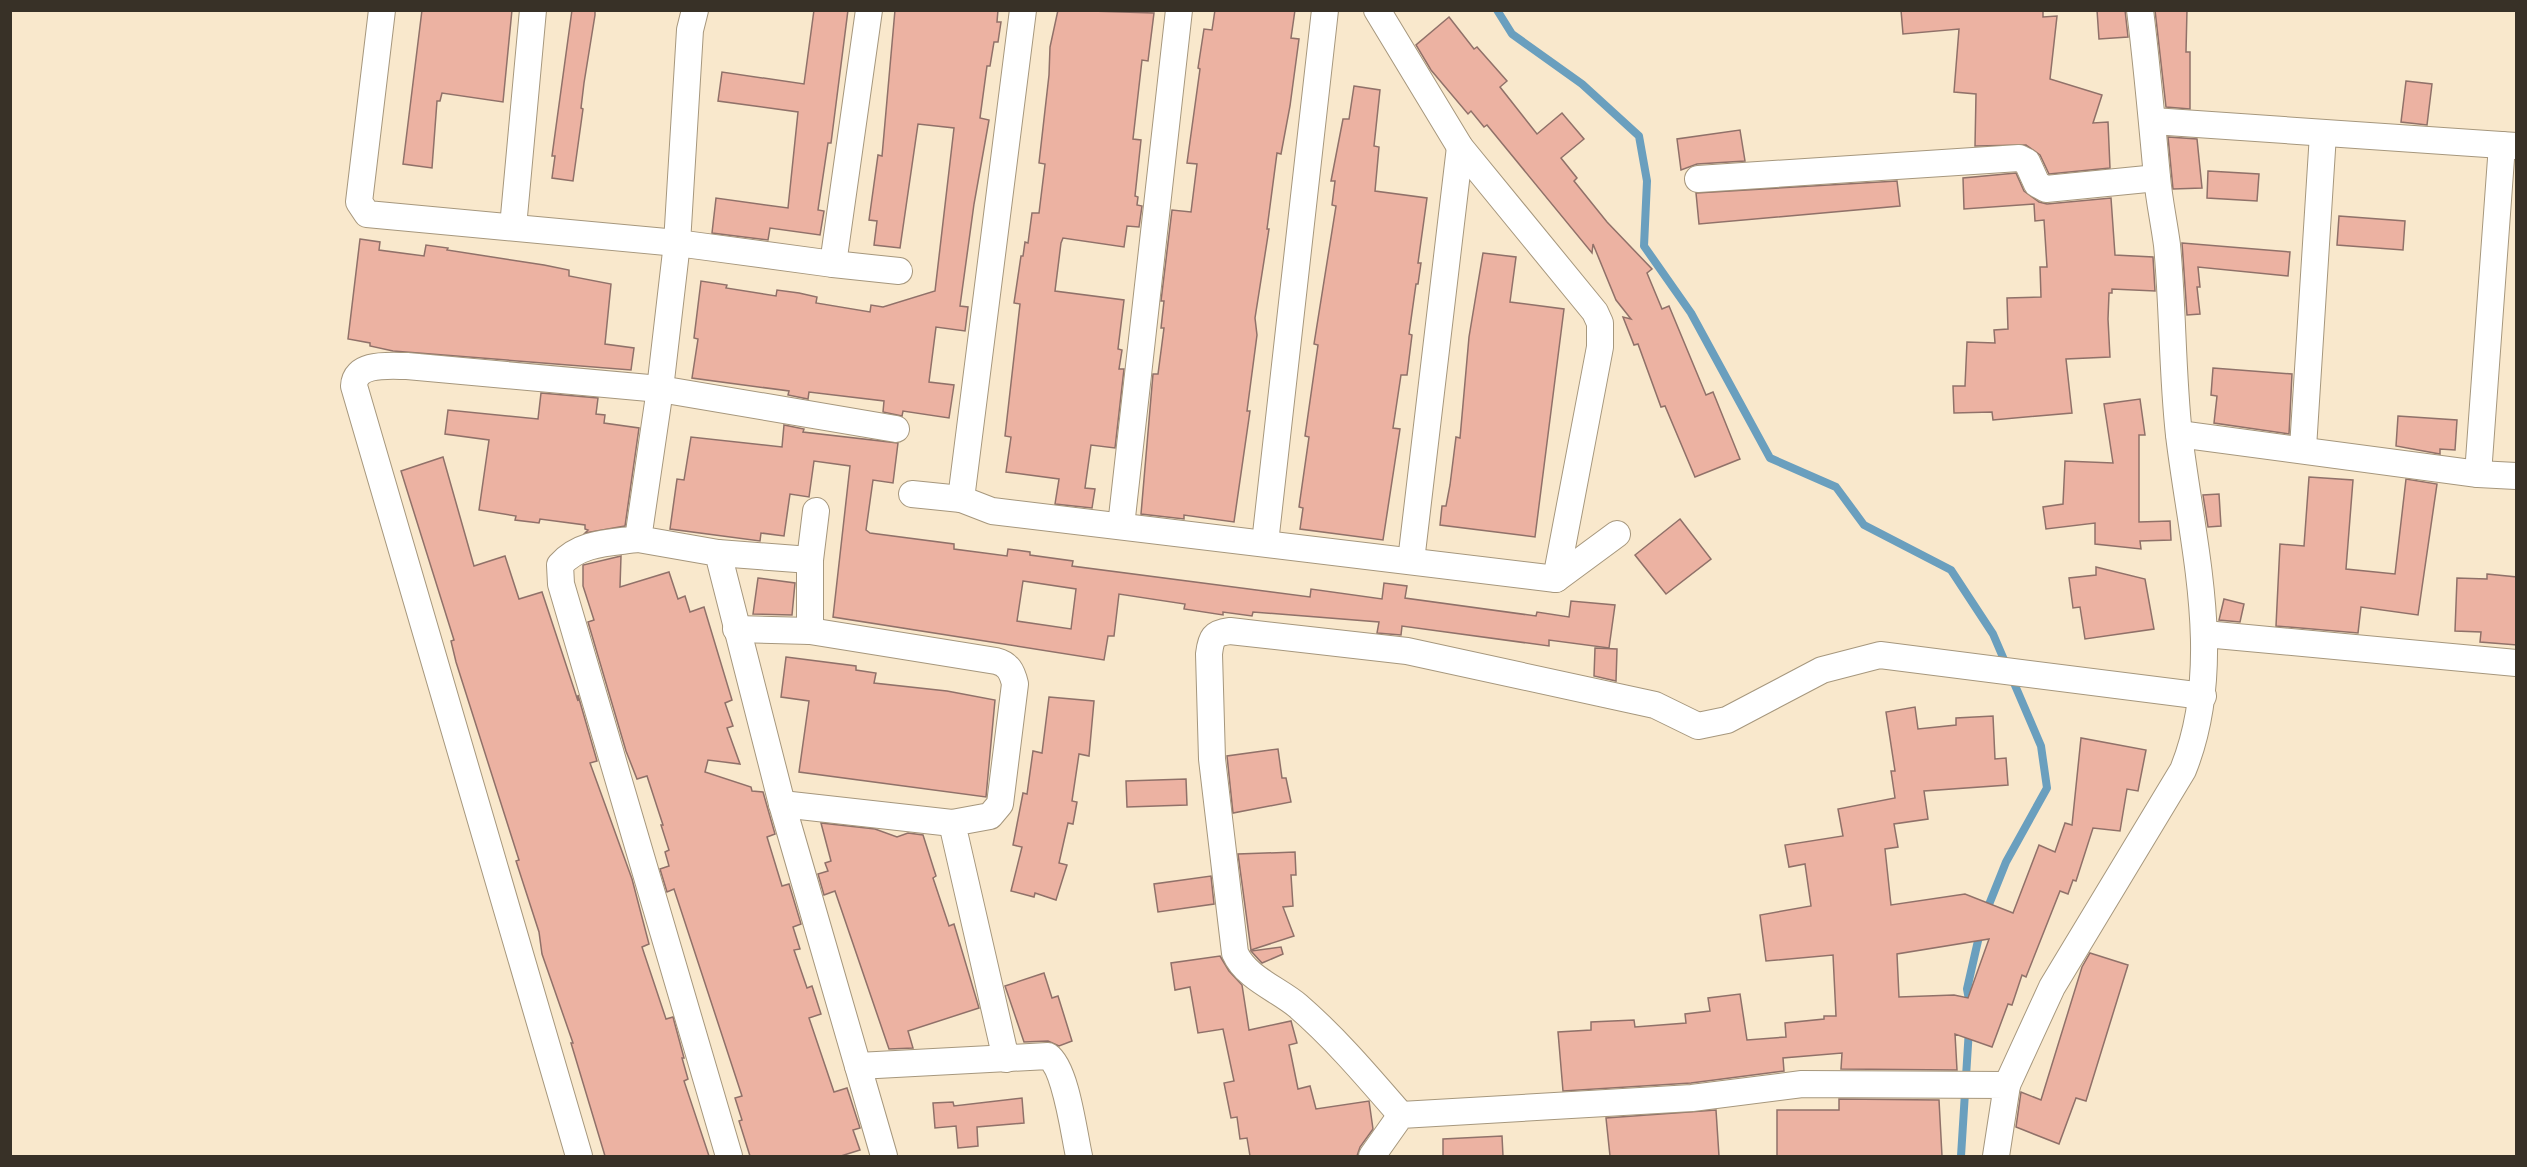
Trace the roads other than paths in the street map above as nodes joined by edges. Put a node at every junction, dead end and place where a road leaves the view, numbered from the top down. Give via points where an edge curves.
1 (382, 10) edge
2 (533, 10) edge
3 (694, 10) edge
4 (869, 10) edge
5 (1023, 10) edge
6 (1179, 10) edge
7 (1325, 10) edge
8 (1377, 10) edge
9 (2140, 10) edge
10 (2153, 121) junction
11 (2323, 134) junction
12 (2509, 146) edge
13 (1460, 147) junction
14 (2157, 178) junction
15 (1698, 179) dead end
16 (513, 226) junction
17 (677, 243) junction
18 (833, 264) junction
19 (899, 271) dead end
20 (660, 389) junction
21 (896, 429) dead end
22 (2179, 434) junction
23 (2302, 448) junction
24 (2478, 474) junction
25 (2517, 476) edge
26 (912, 494) dead end
27 (961, 499) junction
28 (816, 511) dead end
29 (1121, 526) junction
30 (1617, 534) dead end
31 (638, 539) junction
32 (1265, 543) junction
33 (718, 553) junction
34 (810, 560) junction
35 (1411, 561) junction
36 (1556, 579) junction
37 (736, 629) junction
38 (810, 631) junction
39 (2205, 634) junction
40 (2517, 663) edge
41 (2203, 696) junction
42 (782, 804) junction
43 (952, 823) junction
44 (1006, 1059) junction
45 (858, 1066) junction
46 (2007, 1085) junction
47 (1401, 1115) junction
48 (579, 1156) edge
49 (729, 1156) edge
50 (884, 1156) edge
51 (1079, 1156) edge
52 (1372, 1156) edge
53 (1996, 1156) edge

1 - 16 street via 359,202 362,209 375,216
2 - 16 street
3 - 17 street
4 - 18 street
5 - 27 street
6 - 29 street
7 - 32 street
8 - 13 street
9 - 10 street
10 - 11 street
10 - 14 street
11 - 12 street
11 - 23 street
12 - 24 street
13 - 35 street
13 - 36 street via 1600,323 1600,347
14 - 15 street via 2046,189 2037,184 2027,162 2019,158
14 - 22 street via 2167,244
16 - 17 street
17 - 18 street
17 - 20 street
18 - 19 street
20 - 21 street
20 - 31 street
20 - 48 street via 407,366 379,366 358,373 354,379
22 - 23 street
22 - 39 street
23 - 24 street
24 - 25 street
26 - 27 street
27 - 29 street via 992,511
28 - 34 street
29 - 32 street
30 - 36 street
31 - 33 street
31 - 49 street via 571,552 560,565 561,584
32 - 35 street
33 - 34 street
33 - 37 street
34 - 38 street
35 - 36 street
37 - 38 street
37 - 42 street
38 - 43 street via 996,661 1009,668 1014,684 1000,804 990,816
39 - 40 street
39 - 41 street
41 - 46 street via 2193,745 2183,770 2052,987
41 - 47 street via 1880,655 1822,670 1727,720 1698,726 1655,705 1407,651 1218,632 1211,639 1209,654 1212,759 1235,953 1246,969 1298,1005 1338,1044
42 - 43 street
42 - 45 street
43 - 44 street
44 - 45 street
44 - 51 street via 1053,1059
45 - 50 street
46 - 47 street via 1802,1084 1692,1098
46 - 53 street
47 - 52 street

